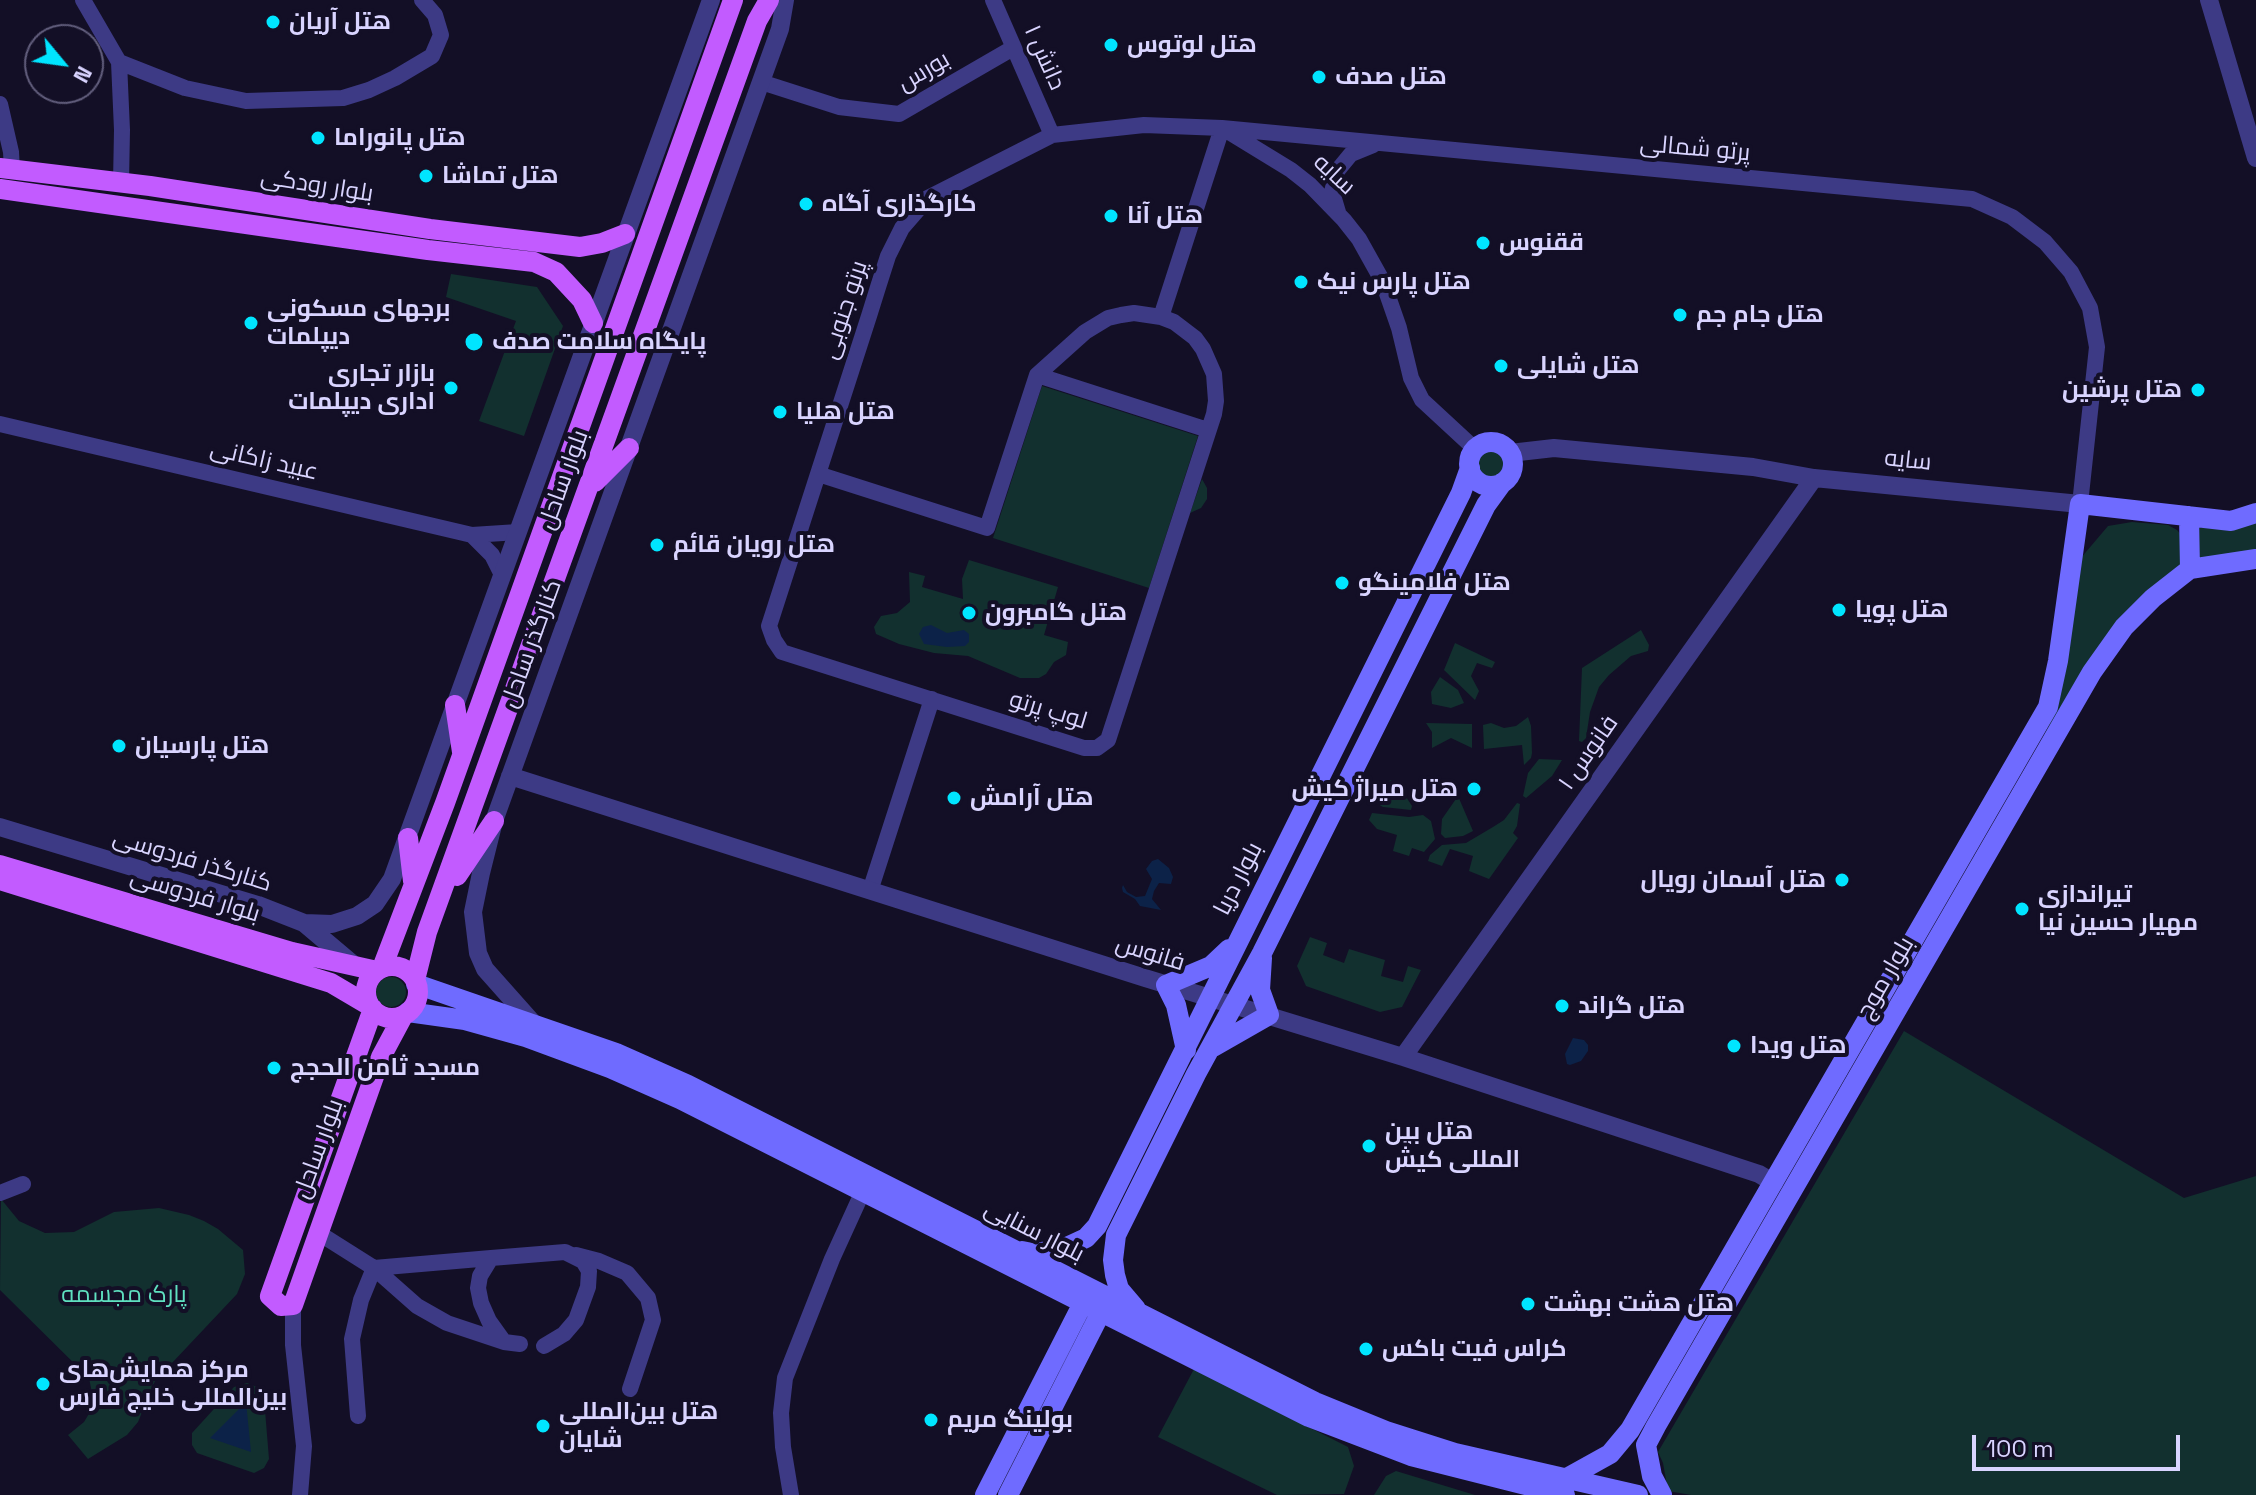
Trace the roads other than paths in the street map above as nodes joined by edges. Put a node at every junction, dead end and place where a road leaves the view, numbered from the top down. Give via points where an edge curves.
1 (83, 0) edge
2 (422, 0) edge
3 (711, 0) edge
4 (733, 0) edge
5 (769, 0) edge
6 (785, 0) edge
7 (993, 0) edge
8 (2209, 0) edge
9 (1013, 48) junction
10 (119, 62) junction
11 (761, 82) junction
12 (0, 104) edge
13 (1222, 128) junction
14 (1052, 135) junction
15 (1380, 143) junction
16 (2256, 158) edge
17 (6, 169) edge
18 (121, 183) junction
19 (0, 189) edge
20 (1338, 213) junction
21 (625, 234) junction
22 (569, 245) junction
23 (556, 272) junction
24 (1161, 317) junction
25 (593, 323) junction
26 (1037, 375) junction
27 (0, 424) edge
28 (1208, 430) junction
29 (629, 448) junction
30 (1510, 453) junction
31 (1473, 459) junction
32 (818, 474) junction
33 (1814, 478) junction
34 (1502, 483) junction
35 (589, 488) junction
36 (2080, 504) junction
37 (2256, 513) edge
38 (2189, 516) junction
39 (518, 532) junction
40 (472, 535) junction
41 (2256, 559) edge
42 (2190, 569) junction
43 (502, 575) junction
44 (769, 626) joint
45 (932, 699) junction
46 (455, 705) junction
47 (462, 756) junction
48 (510, 776) junction
49 (494, 821) junction
50 (1995, 822) junction
51 (0, 827) edge
52 (408, 838) junction
53 (0, 865) edge
54 (0, 880) edge
55 (414, 884) junction
56 (870, 891) junction
57 (439, 903) junction
58 (304, 923) junction
59 (1238, 941) junction
60 (1262, 953) junction
61 (356, 967) junction
62 (380, 970) junction
63 (416, 982) junction
64 (1166, 985) junction
65 (1211, 998) junction
66 (1234, 1005) junction
67 (371, 1008) junction
68 (406, 1014) junction
69 (1269, 1015) junction
70 (533, 1023) junction
71 (1210, 1049) junction
72 (1186, 1050) junction
73 (1403, 1057) junction
74 (23, 1184) dead end
75 (1782, 1188) junction
76 (863, 1191) junction
77 (0, 1193) edge
78 (317, 1232) junction
79 (1008, 1248) junction
80 (565, 1252) junction
81 (491, 1258) junction
82 (374, 1268) junction
83 (1083, 1303) junction
84 (293, 1305) junction
85 (1101, 1312) junction
86 (1145, 1318) junction
87 (544, 1346) dead end
88 (630, 1389) dead end
89 (358, 1416) dead end
90 (1035, 1419) junction
91 (1560, 1490) edge
92 (300, 1495) edge
93 (791, 1495) edge
94 (985, 1495) edge
95 (1008, 1495) edge
96 (1638, 1495) edge
97 (1662, 1495) edge

1 - 10 street
2 - 10 street via 435,15 441,35 432,56 395,78 343,98 246,101 185,88
3 - 21 street
4 - 47 main road, بلوار ساحل
5 - 35 main road, بلوار ساحل
6 - 11 street, کنارگذر ساحل
7 - 9 street, دانش ۱
8 - 16 street
9 - 11 street, بورس via 899,114 839,107
9 - 14 street, دانش ۱
10 - 18 street
11 - 29 street, کنارگذر ساحل
12 - 17 street via 7,127
13 - 14 street, پرتو شمالی via 1144,125
13 - 15 street, پرتو شمالی
13 - 20 street, سایه via 1291,170
13 - 24 street
14 - 32 street, پرتو جنوبی via 928,198 902,228 888,256
15 - 20 street via 1351,154 1337,171 1332,192
15 - 36 street, پرتو شمالی via 1972,199 2012,217 2063,262 2090,308 2097,347
17 - 18 main road, بلوار رودکی
18 - 22 main road, بلوار رودکی
19 - 23 main road, بلوار رودکی via 520,260
20 - 31 street, سایه via 1383,282 1422,400
21 - 22 main road, بلوار رودکی via 590,246
21 - 25 street
22 - 23 main road via 570,266
23 - 25 main road via 582,300
24 - 26 street, لوپ پرتو via 1134,313 1108,318
24 - 28 street, لوپ پرتو via 1185,329 1210,361 1216,401
25 - 39 street
26 - 28 street
26 - 32 street via 987,528
27 - 40 street, عبید زاکانی
28 - 45 street, لوپ پرتو via 1103,745 1084,748
29 - 35 main road
29 - 48 street, کنارگذر ساحل
30 - 31 main road via 1487,442
30 - 33 street, سایه via 1554,448
30 - 34 main road via 1512,472
31 - 34 main road via 1477,480
31 - 59 main road, بلوار دریا
32 - 44 street, پرتو جنوبی
33 - 36 street, سایه
33 - 73 street, فانوس ۱
34 - 60 main road via 1486,505
35 - 57 main road, بلوار ساحل
36 - 38 main road, سایه
36 - 50 main road, بلوار موج via 2048,707
37 - 38 main road, سایه via 2231,521
38 - 42 main road
39 - 40 street, عبید زاکانی
39 - 43 street
40 - 43 street
41 - 42 main road, بلوار موج
42 - 50 main road, بلوار موج via 2153,598 2116,638
43 - 46 street
44 - 45 street, لوپ پرتو via 782,652
45 - 56 street
46 - 47 main road
46 - 52 street
47 - 55 main road, بلوار ساحل
48 - 49 street, کنارگذر ساحل
48 - 56 street, فانوس
49 - 57 main road
49 - 70 street, کنارگذر ساحل via 473,912 478,953 485,969
50 - 75 main road, بلوار موج
51 - 58 street, کنارگذر فردوسی
52 - 55 main road
52 - 58 street via 392,879 375,904 332,924
53 - 61 main road, بلوار فردوسی
54 - 67 main road, بلوار فردوسی via 286,967 331,983
55 - 62 main road, بلوار ساحل
56 - 64 street, فانوس
57 - 63 main road, بلوار ساحل
58 - 61 street, کنارگذر فردوسی
59 - 64 main road via 1211,966
59 - 65 main road, بلوار دریا
60 - 66 main road
60 - 69 main road via 1260,990
61 - 62 main road, بلوار فردوسی
62 - 63 main road via 405,969
62 - 67 main road via 366,991
63 - 68 main road via 418,997
63 - 70 main road, بلوار سنایی
64 - 65 street, فانوس
64 - 72 main road
65 - 66 street, فانوس
65 - 72 main road, بلوار دریا
66 - 69 street, فانوس
66 - 71 main road
67 - 68 main road via 388,1018
67 - 84 main road, بلوار ساحل via 270,1296 281,1306
68 - 76 main road, بلوار سنایی via 465,1020 610,1068
68 - 78 main road, بلوار ساحل via 381,1057
69 - 71 main road
69 - 73 street, فانوس
70 - 79 main road, بلوار سنایی via 688,1085
71 - 86 main road via 1116,1235 1113,1260 1119,1289
72 - 79 main road, بلوار دریا via 1097,1226 1086,1238 1060,1250 1032,1253
73 - 75 street, فانوس via 1759,1174
74 - 77 street
75 - 91 main road, بلوار موج via 1630,1430 1610,1454
75 - 97 main road, بلوار موج via 1646,1445
76 - 83 main road, بلوار سنایی
76 - 93 street via 785,1378 782,1424
78 - 82 street
78 - 84 main road, بلوار ساحل
79 - 86 main road, بلوار سنایی
80 - 81 street
80 - 87 street via 583,1261 589,1271 588,1287 576,1320
80 - 88 street via 627,1273 648,1298 653,1320
81 - 82 street
81 - 82 street via 480,1276 481,1303 489,1321 512,1343 447,1323 417,1306
82 - 89 street via 352,1339
83 - 85 main road, بلوار سنایی
83 - 90 main road
84 - 92 street via 304,1446
85 - 90 main road
85 - 91 main road, بلوار سنایی via 1309,1417 1411,1456
86 - 91 main road, بلوار سنایی via 1315,1402
90 - 94 main road
90 - 95 main road
91 - 96 main road, بلوار سنایی

